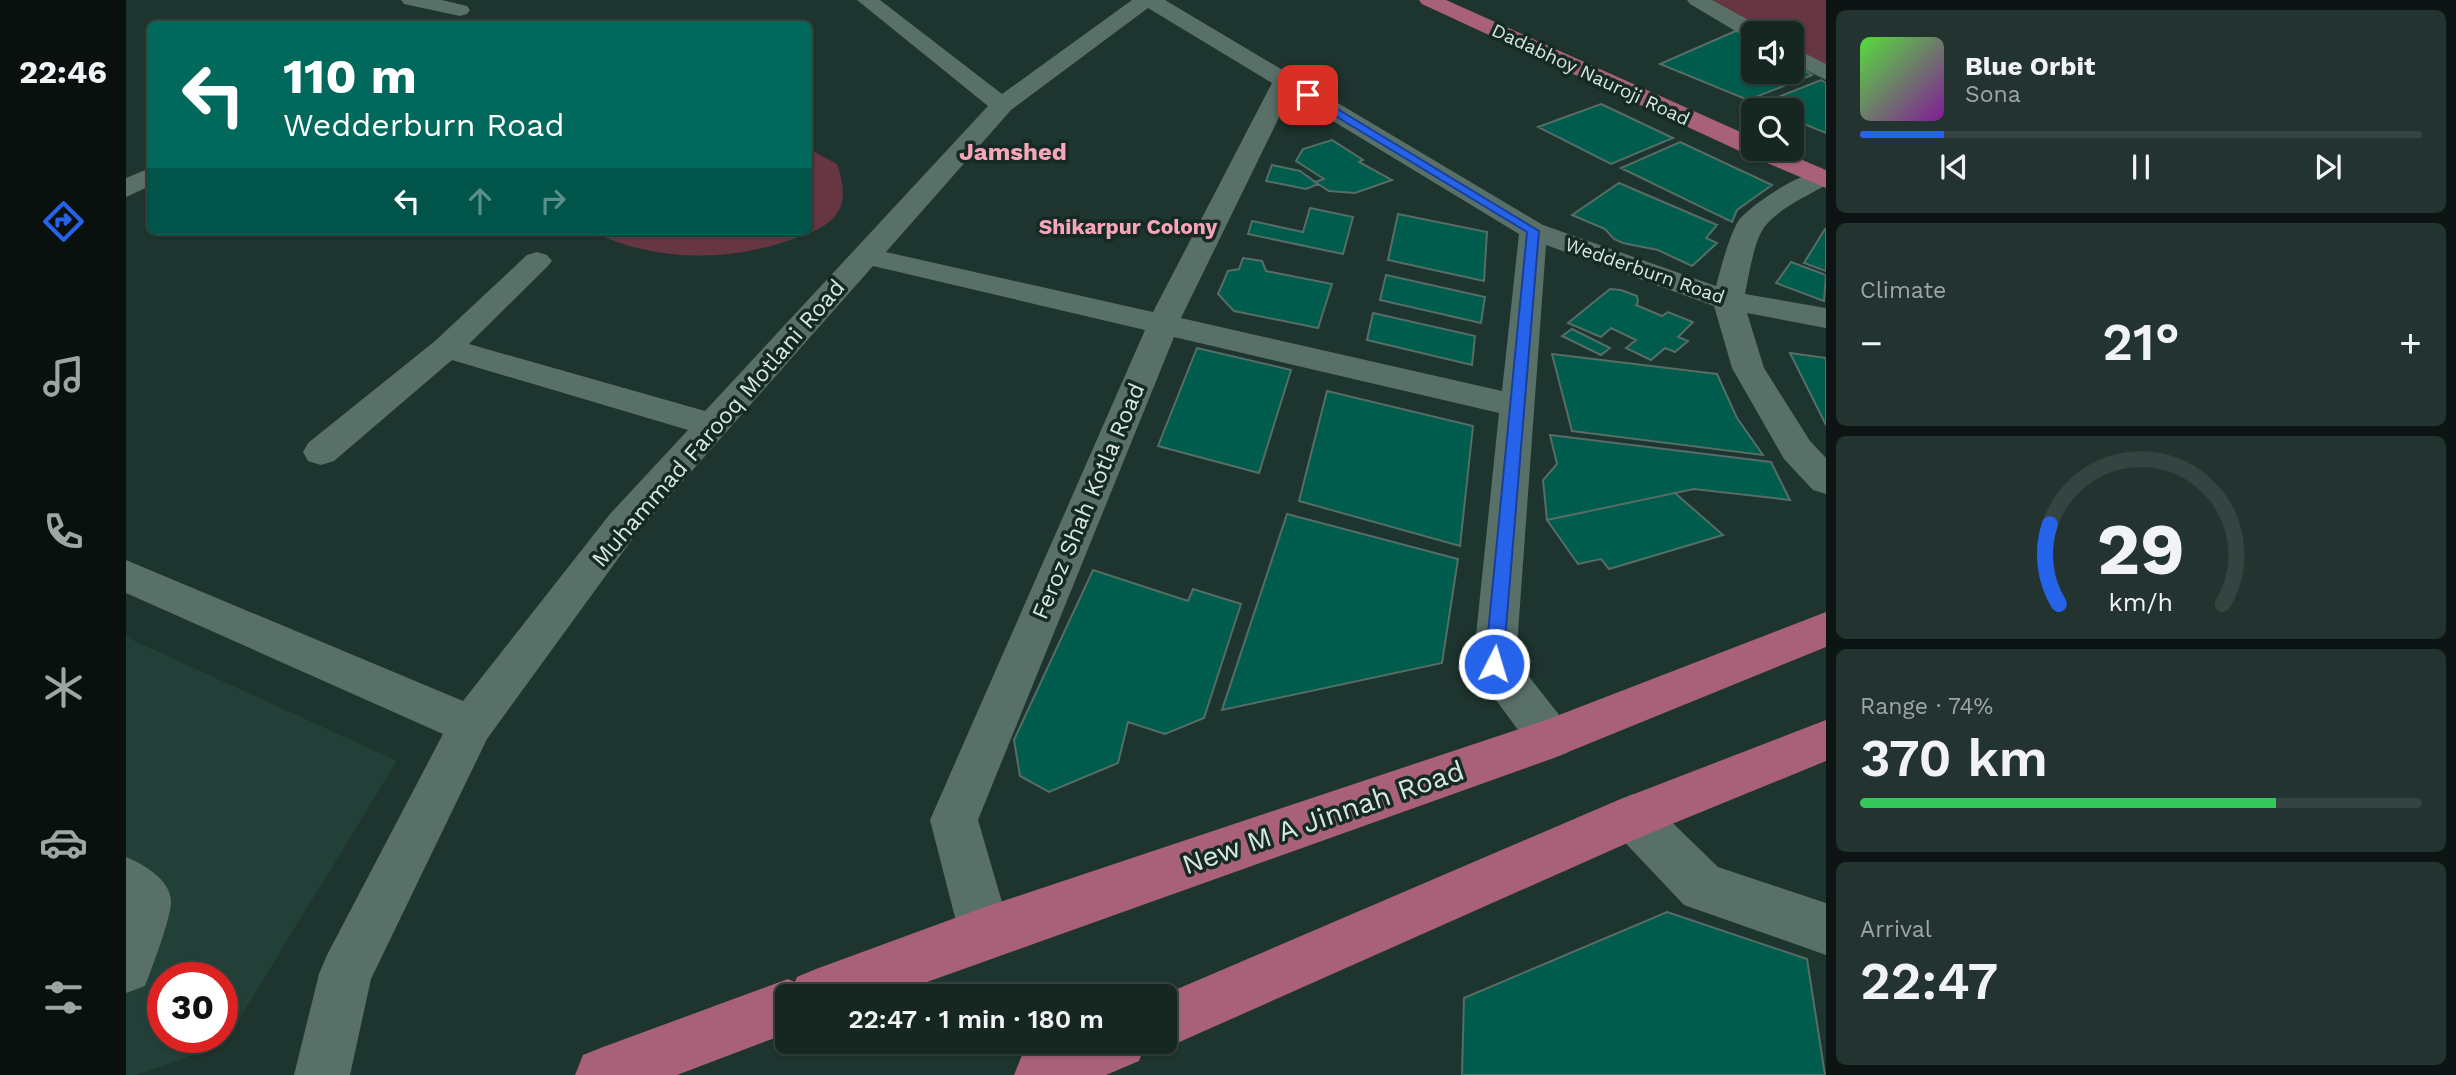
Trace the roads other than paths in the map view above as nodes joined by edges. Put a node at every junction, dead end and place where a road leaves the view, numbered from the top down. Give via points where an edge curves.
1 (411, 0) edge
2 (867, 0) edge
3 (1147, 0) edge
4 (1429, 0) edge
5 (1461, 0) edge
6 (1697, 0) edge
7 (470, 5) edge
8 (441, 21) edge
9 (1741, 25) edge
10 (1804, 61) edge
11 (1826, 73) edge
12 (1285, 81) junction
13 (1002, 104) junction
14 (1741, 120) edge
15 (1741, 142) edge
16 (1804, 153) edge
17 (1792, 161) edge
18 (1824, 172) edge
19 (147, 178) edge
20 (126, 189) edge
21 (1533, 231) junction
22 (866, 256) junction
23 (537, 261) dead end
24 (1728, 300) junction
25 (1826, 318) edge
26 (1163, 324) junction
27 (446, 348) junction
28 (1518, 406) junction
29 (713, 425) junction
30 (321, 452) dead end
31 (1826, 481) edge
32 (126, 576) edge
33 (1826, 629) edge
34 (471, 725) junction
35 (1551, 739) junction
36 (1826, 740) edge
37 (1633, 817) junction
38 (126, 882) edge
39 (1826, 929) edge
40 (985, 933) junction
41 (126, 967) edge
42 (848, 984) edge
43 (775, 1011) edge
44 (1177, 1016) edge
45 (1090, 1054) edge
46 (322, 1075) edge
47 (603, 1075) edge
48 (1042, 1075) edge

1 - 7 street
2 - 13 street
3 - 12 street, Wedderburn Road
3 - 13 street, Muhammad Farooq Motlani Road
4 - 15 main road, Dadabhoy Nauroji Road
5 - 14 main road
6 - 9 street
7 - 8 street
10 - 11 street
12 - 21 street, Wedderburn Road
12 - 26 street, Feroz Shah Kotla Road
13 - 22 street, Muhammad Farooq Motlani Road
16 - 18 main road
17 - 18 main road, Dadabhoy Nauroji Road
18 - 24 street via 1751,223
19 - 20 street
21 - 24 street, Wedderburn Road
21 - 28 street
22 - 26 street
22 - 29 street, Muhammad Farooq Motlani Road
23 - 27 street
24 - 25 street, Wedderburn Road
24 - 31 street via 1748,368 1797,450
26 - 28 street
26 - 40 street, Feroz Shah Kotla Road via 954,820
27 - 29 street
27 - 30 street
28 - 35 street via 1494,664
29 - 34 street, Muhammad Farooq Motlani Road via 623,524
32 - 34 street
33 - 35 main road, New M A Jinnah Road
34 - 46 street, Muhammad Farooq Motlani Road via 346,974
35 - 40 main road, New M A Jinnah Road
36 - 37 main road
37 - 39 street via 1702,887
37 - 44 main road
38 - 41 street via 146,901
40 - 42 main road, New M A Jinnah Road
43 - 47 main road
45 - 48 main road

